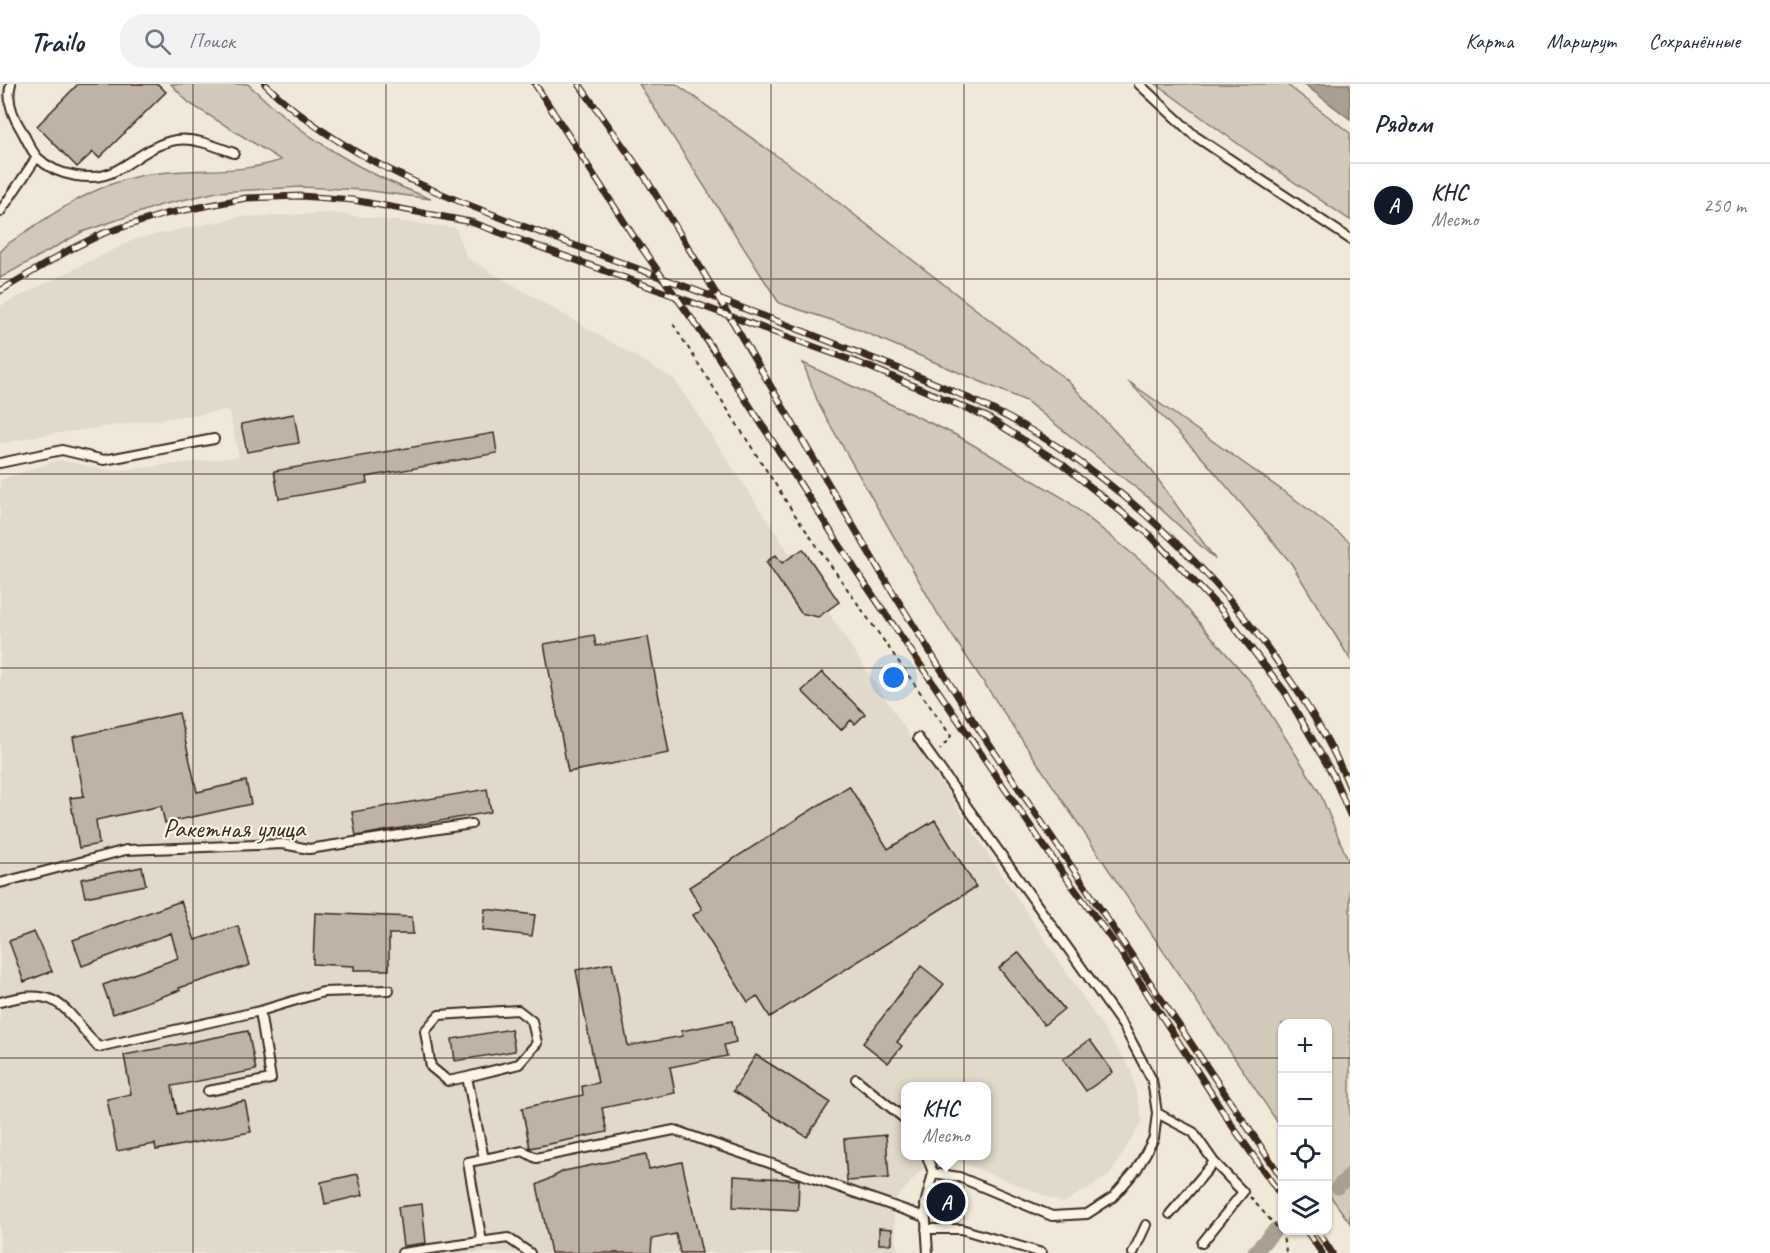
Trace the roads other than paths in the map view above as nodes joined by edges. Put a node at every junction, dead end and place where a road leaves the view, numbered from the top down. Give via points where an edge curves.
1 (11, 84) edge
2 (1139, 84) edge
3 (234, 153) dead end
4 (37, 157) junction
5 (0, 212) edge
6 (1350, 239) edge
7 (214, 439) dead end
8 (0, 463) edge
9 (918, 738) dead end
10 (471, 824) dead end
11 (0, 883) edge
12 (389, 990) dead end
13 (0, 1002) edge
14 (260, 1011) junction
15 (467, 1077) junction
16 (856, 1079) dead end
17 (208, 1091) dead end
18 (1157, 1113) junction
19 (901, 1116) edge
20 (484, 1159) junction
21 (929, 1160) edge
22 (1214, 1162) junction
23 (933, 1173) junction
24 (1170, 1214) dead end
25 (926, 1217) junction
26 (1146, 1225) dead end
27 (926, 1229) junction
28 (482, 1242) junction
29 (1202, 1243) dead end
30 (402, 1253) edge
31 (530, 1253) edge
32 (928, 1253) edge
33 (1042, 1253) edge
34 (1133, 1253) edge

1 - 4 lane via 7,95 17,123
2 - 6 lane via 1195,136
3 - 4 lane via 178,140 143,151 114,172 81,177 51,169
4 - 5 lane
7 - 8 lane via 104,460 62,450
9 - 18 lane via 1124,1027 1152,1080
10 - 11 lane, Ракетная улица via 309,849 283,844 126,850
12 - 14 lane via 323,992
13 - 14 lane via 26,994 55,999 98,1047
14 - 17 lane via 270,1078
15 - 15 lane via 448,1081 431,1067 425,1031 439,1016 518,1010 532,1021 537,1043 519,1064
15 - 20 lane
16 - 19 lane
18 - 22 lane via 1193,1132
18 - 23 lane via 1154,1138 1137,1169 1113,1197 1087,1214 1052,1216 959,1178
20 - 25 lane via 523,1151 536,1158 674,1130
20 - 28 lane via 468,1162
21 - 23 lane
22 - 24 lane
22 - 29 lane via 1243,1192
23 - 25 lane
25 - 27 lane
26 - 34 lane
27 - 32 lane
27 - 33 lane via 961,1229
28 - 30 lane
28 - 31 lane via 508,1238

